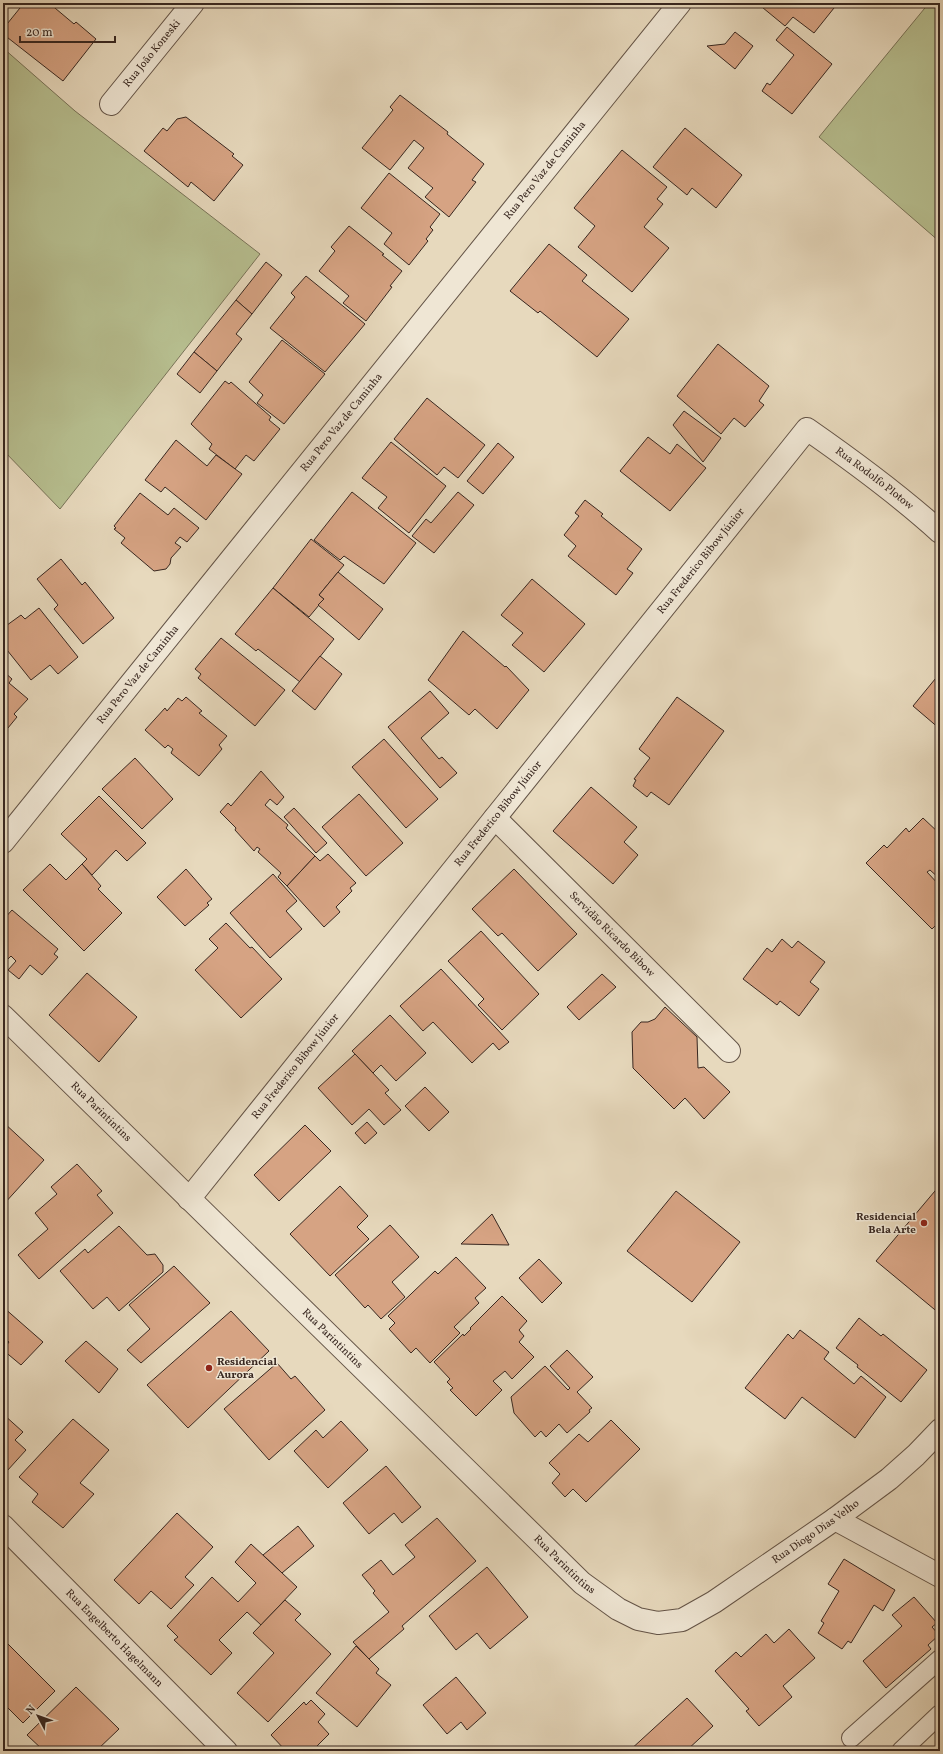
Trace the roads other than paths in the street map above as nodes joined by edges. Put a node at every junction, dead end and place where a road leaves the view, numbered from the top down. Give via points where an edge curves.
1 (193, 3) edge
2 (680, 3) edge
3 (111, 104) dead end
4 (807, 429) joint
5 (940, 532) edge
6 (495, 818) junction
7 (3, 842) edge
8 (3, 1016) edge
9 (729, 1051) dead end
10 (190, 1199) junction
11 (940, 1430) edge
12 (834, 1519) junction
13 (3, 1526) edge
14 (940, 1576) edge
15 (682, 1620) joint
16 (940, 1659) edge
17 (940, 1714) edge
18 (851, 1738) dead end
19 (226, 1751) edge
20 (901, 1751) edge

1 - 3 street, Rua João Koneski
2 - 7 street, Rua Pero Vaz de Caminha
4 - 5 street, Rua Rodolfo Plotow via 904,500
4 - 6 street, Rua Frederico Bibow Júnior
6 - 9 street, Servidão Ricardo Bibow
6 - 10 street, Rua Frederico Bibow Júnior
8 - 10 street, Rua Parintintins
10 - 15 street, Rua Parintintins via 582,1583 618,1609 638,1619 658,1623
11 - 12 street, Rua Diogo Dias Velho via 916,1456 889,1479
12 - 14 street
12 - 15 street, Rua Diogo Dias Velho via 714,1602
13 - 19 street, Rua Engelberto Hagelmann
16 - 18 lane
17 - 20 lane

